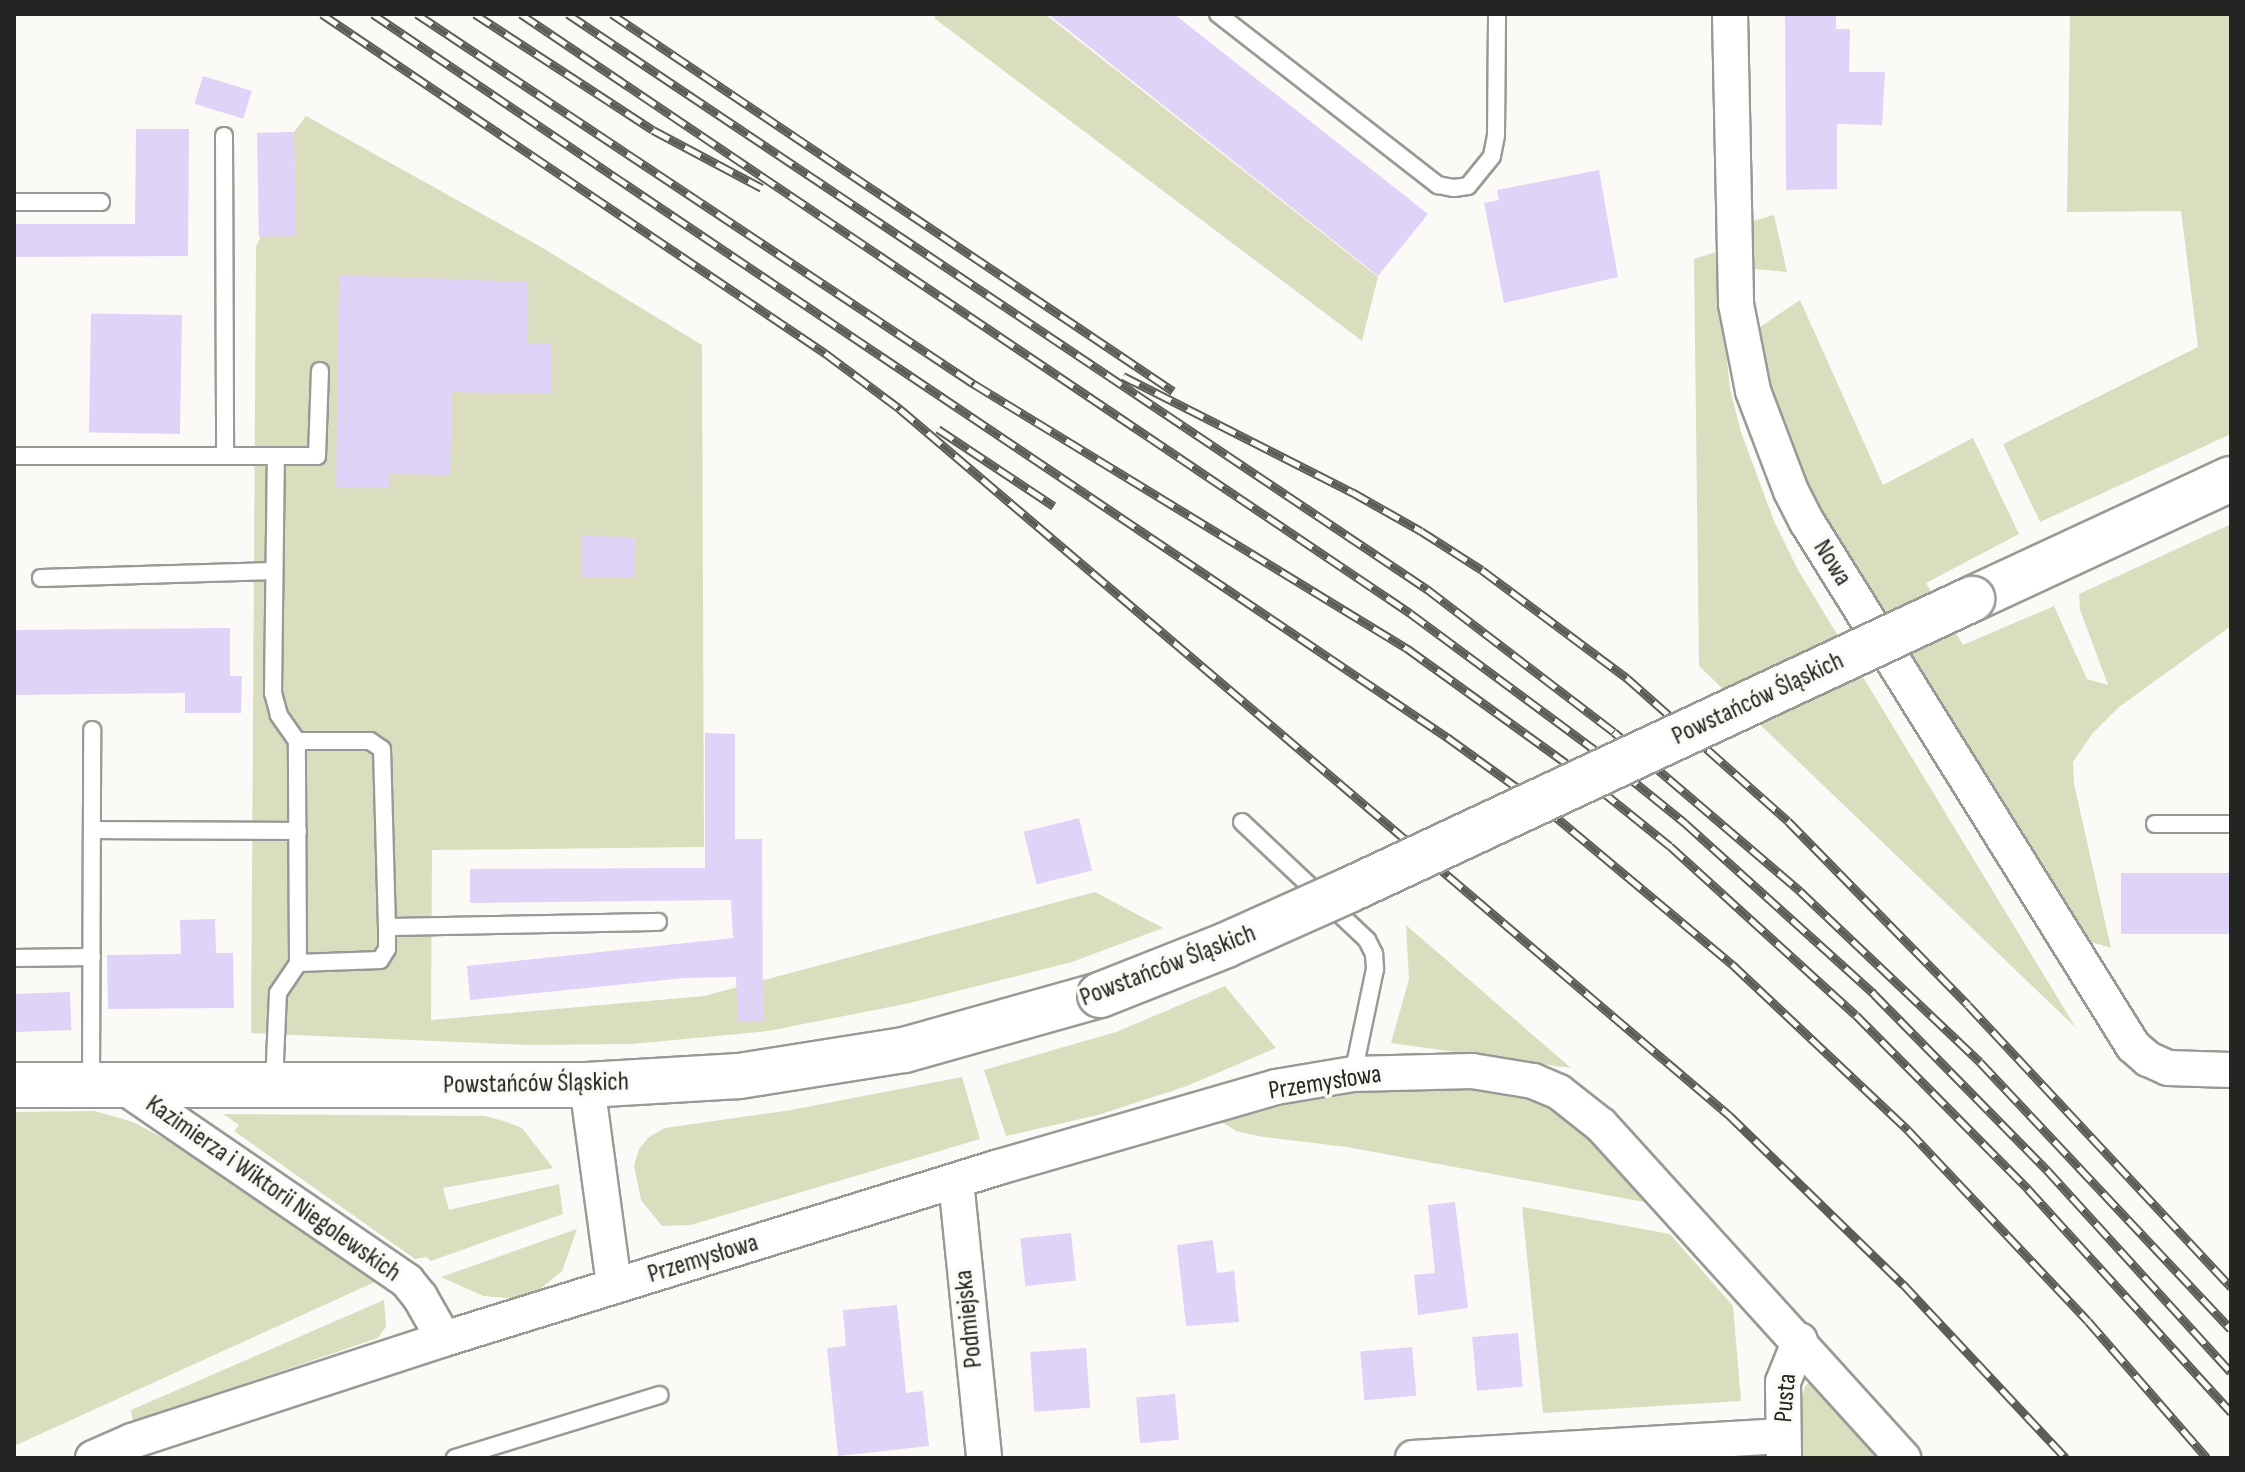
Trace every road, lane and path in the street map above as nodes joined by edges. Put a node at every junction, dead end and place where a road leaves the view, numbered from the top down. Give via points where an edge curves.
1 (1218, 14) edge
2 (1497, 14) edge
3 (1730, 14) edge
4 (224, 136) dead end
5 (14, 202) edge
6 (101, 202) dead end
7 (320, 371) dead end
8 (225, 455) junction
9 (14, 456) edge
10 (276, 456) junction
11 (2231, 479) edge
12 (274, 571) junction
13 (41, 578) dead end
14 (92, 730) dead end
15 (297, 741) junction
16 (1242, 822) dead end
17 (2155, 824) dead end
18 (2231, 824) edge
19 (93, 830) junction
20 (298, 831) junction
21 (658, 922) dead end
22 (387, 927) junction
23 (92, 957) junction
24 (14, 958) edge
25 (298, 963) junction
26 (2231, 1070) edge
27 (1353, 1074) junction
28 (14, 1085) edge
29 (106, 1085) junction
30 (587, 1085) junction
31 (274, 1086) junction
32 (956, 1181) junction
33 (614, 1286) junction
34 (444, 1339) junction
35 (1800, 1340) junction
36 (660, 1395) dead end
37 (1784, 1447) edge
38 (93, 1458) edge
39 (455, 1458) edge
40 (984, 1458) edge
41 (1413, 1458) edge
42 (1903, 1458) edge

1 - 2 lane via 1438,185 1454,188 1468,186 1492,156
3 - 26 street, Nowa via 1736,304 1753,391 1807,522 2133,1046 2168,1068
4 - 8 lane
5 - 6 lane
7 - 10 lane via 317,456
8 - 9 lane
8 - 10 lane
10 - 12 lane
11 - 30 main road, Powstańców Śląskich, bridge via 1321,902 1100,995 919,1047 797,1070
12 - 13 lane
12 - 15 lane via 274,703
14 - 19 lane
15 - 20 lane
15 - 22 lane via 370,741 382,749
16 - 27 lane via 1367,940 1374,954
17 - 18 lane
19 - 20 lane
19 - 23 lane
20 - 25 lane
21 - 22 lane
22 - 25 lane via 387,949 380,960
23 - 24 lane
23 - 29 lane
25 - 31 lane via 278,993
27 - 32 street, Przemysłowa via 1276,1087
27 - 35 street, Przemysłowa via 1472,1071 1533,1081 1559,1092 1601,1125
28 - 29 main road, Powstańców Śląskich
29 - 31 main road, Powstańców Śląskich
29 - 34 street, Kazimierza i Wiktorii Niegolewskich via 407,1281
30 - 31 main road, Powstańców Śląskich
30 - 33 street
32 - 33 street, Przemysłowa
32 - 40 street, Podmiejska
33 - 34 street
34 - 38 street
35 - 37 street, Pusta via 1783,1382
35 - 42 street, Przemysłowa
36 - 39 lane
37 - 41 street

